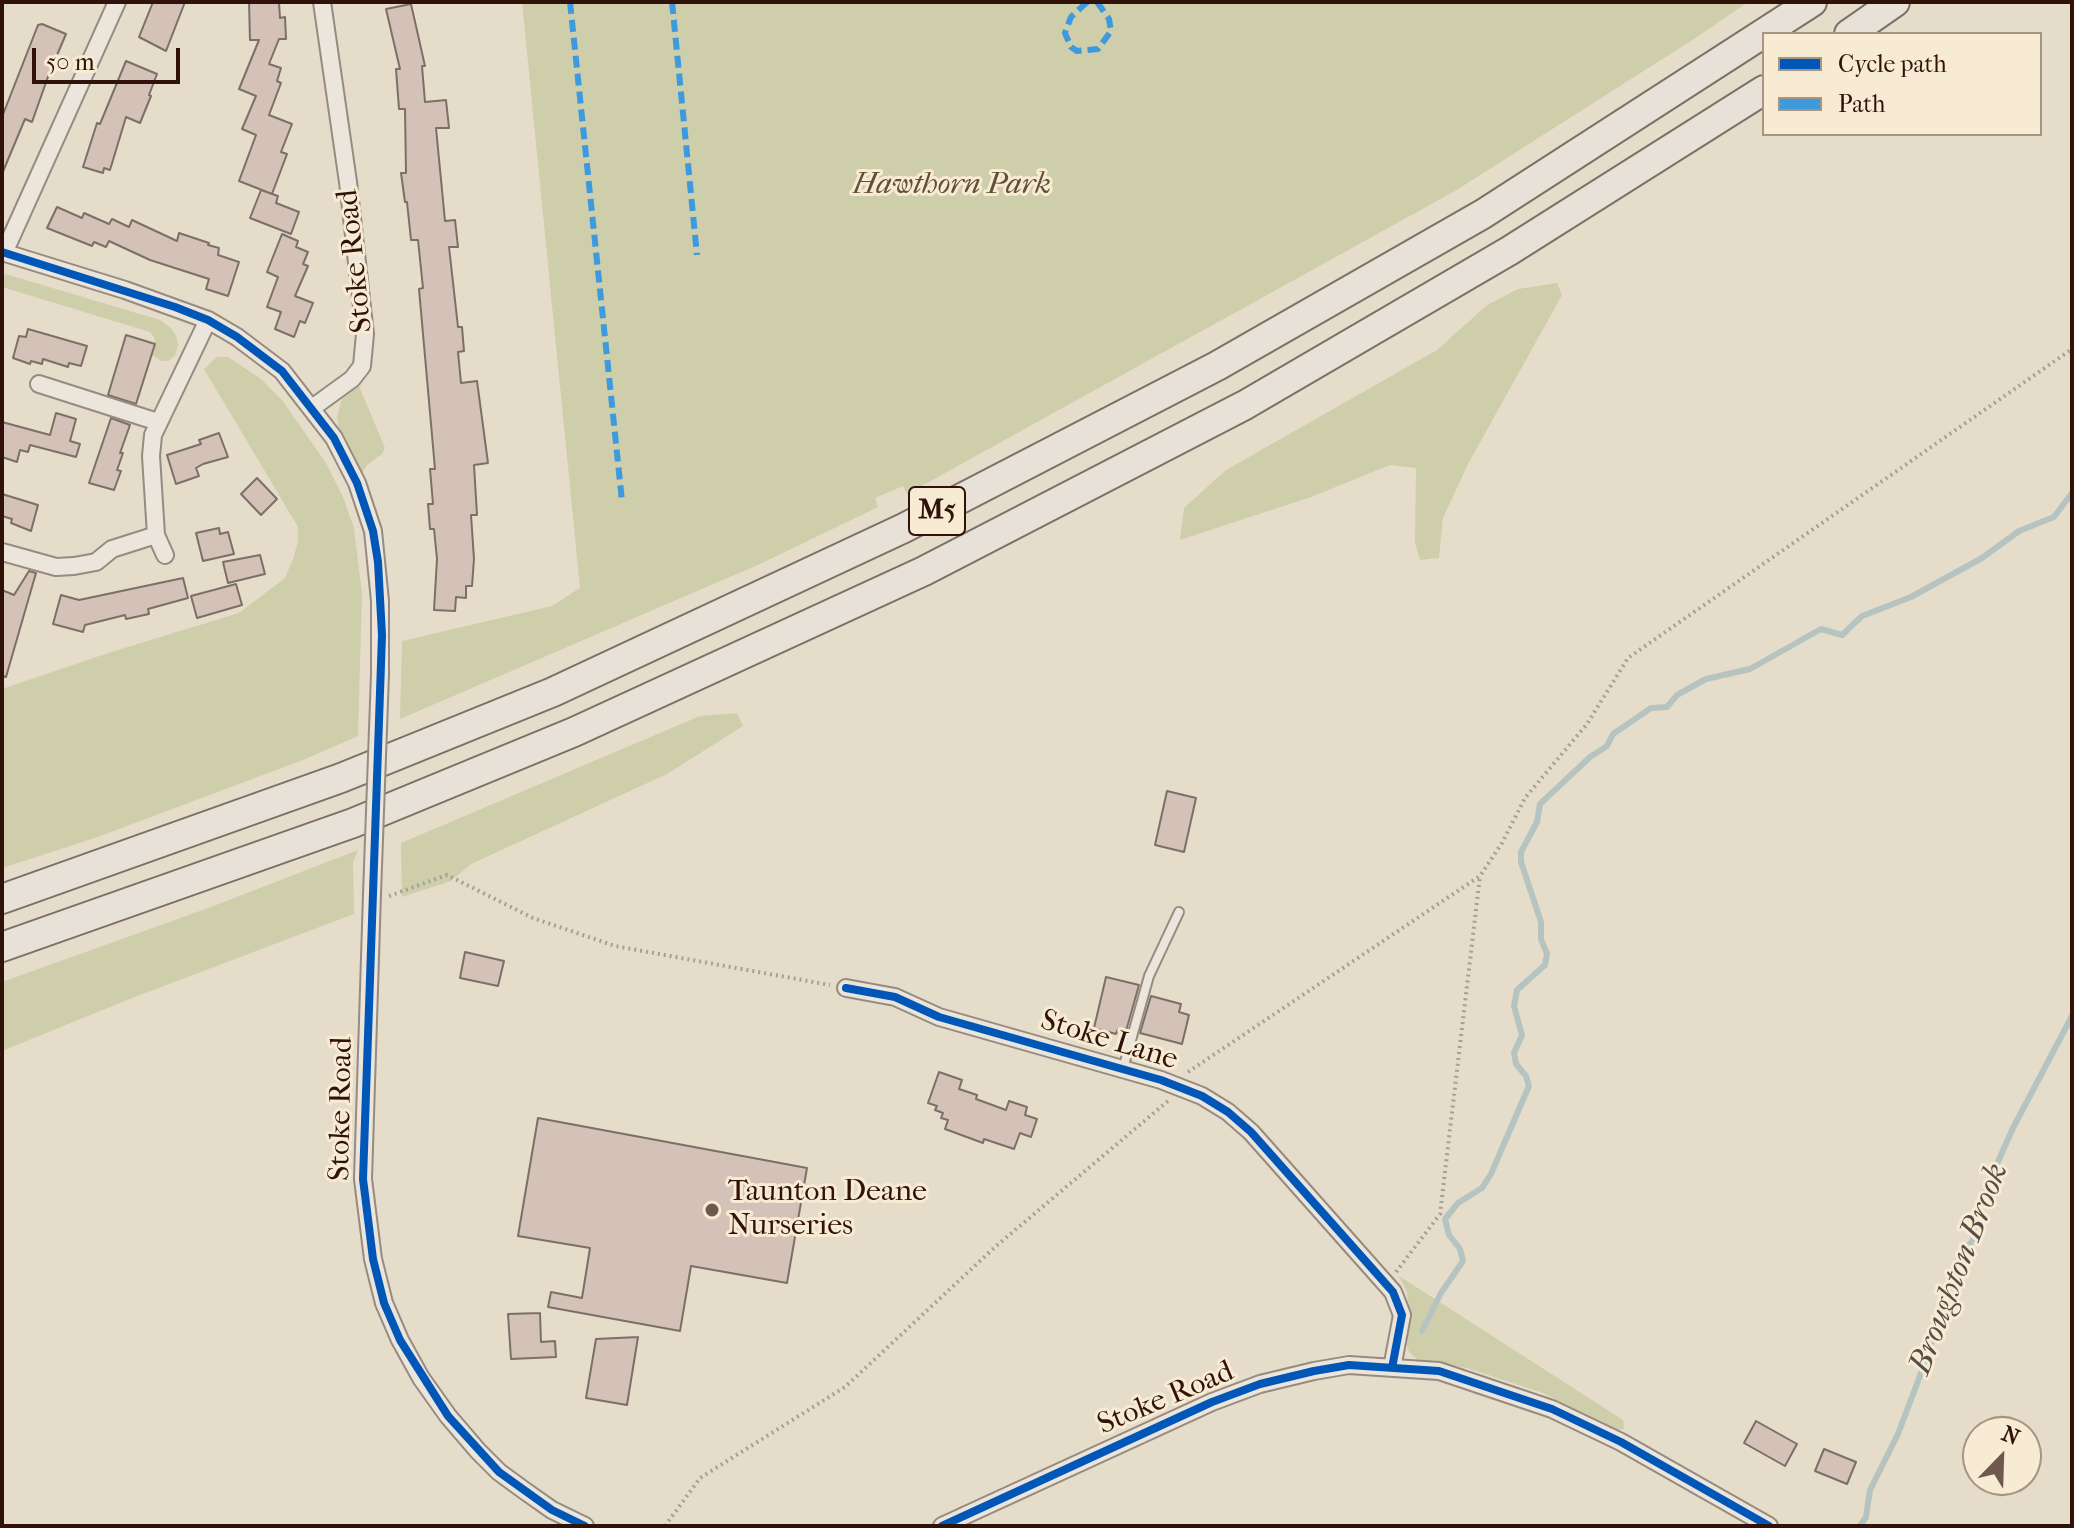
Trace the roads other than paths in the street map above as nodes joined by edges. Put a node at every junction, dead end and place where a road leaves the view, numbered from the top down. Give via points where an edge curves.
1 (117, 2) edge
2 (322, 2) edge
3 (1812, 2) edge
4 (1895, 2) edge
5 (1765, 32) edge
6 (1852, 32) edge
7 (1762, 34) edge
8 (1762, 91) edge
9 (3, 252) edge
10 (208, 320) junction
11 (39, 384) dead end
12 (312, 408) junction
13 (158, 422) junction
14 (156, 535) junction
15 (2, 552) edge
16 (165, 555) dead end
17 (2, 899) edge
18 (1179, 912) dead end
19 (2, 947) edge
20 (846, 988) road end
21 (1123, 1069) junction
22 (1392, 1368) junction
23 (585, 1526) edge
24 (942, 1526) edge
25 (1769, 1526) edge

1 - 9 street
2 - 12 street, Stoke Road via 365,334 362,366
3 - 5 highway, M5
4 - 6 highway
7 - 17 highway, M5 via 1483,214 1217,366 904,528 539,698 341,778
8 - 19 highway, M5 via 1509,251 1245,405 924,571 574,732 367,817
9 - 10 street
10 - 12 street via 282,371
10 - 13 street
11 - 13 street via 59,383
12 - 23 street, Stoke Road, bridge via 357,483 373,531 381,612 363,1179 373,1259 400,1340 448,1416 499,1472
13 - 14 street via 151,456
14 - 15 street via 112,549 96,562 74,566 56,567
14 - 16 street
18 - 21 lane via 1149,976
20 - 21 street, Stoke Lane via 895,997 939,1017
21 - 22 street, Stoke Lane via 1202,1096 1251,1132 1387,1284 1402,1315
22 - 24 street, Stoke Road via 1349,1365 1260,1384
22 - 25 street, Stoke Road via 1439,1371 1552,1409

